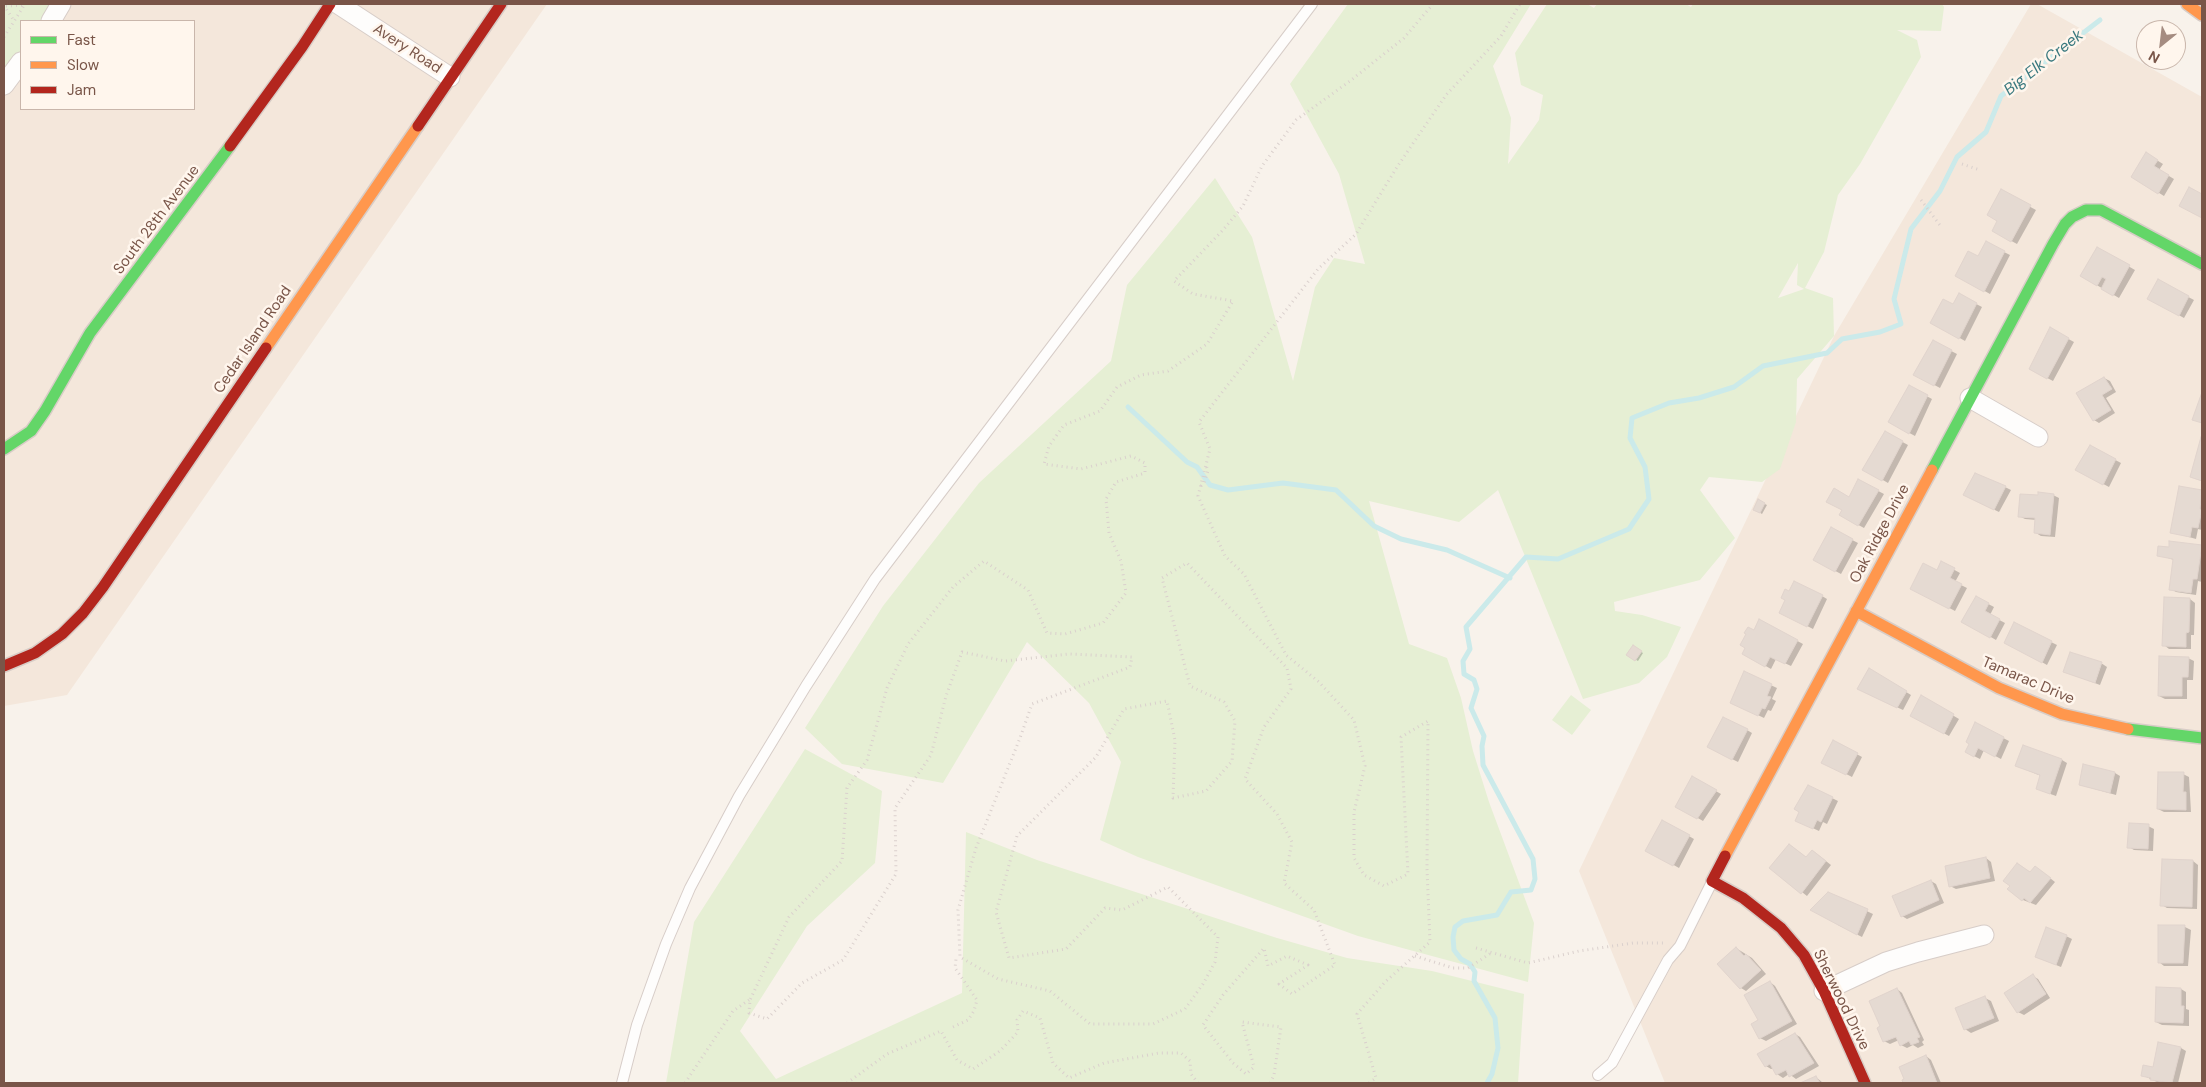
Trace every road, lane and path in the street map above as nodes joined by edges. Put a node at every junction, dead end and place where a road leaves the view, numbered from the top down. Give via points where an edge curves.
1 (25, 4) edge
2 (62, 4) edge
3 (330, 4) edge
4 (338, 4) edge
5 (501, 4) edge
6 (1312, 4) edge
7 (1433, 4) edge
8 (1520, 4) edge
9 (2188, 4) edge
10 (5, 6) edge
11 (2202, 15) edge
12 (52, 20) edge
13 (14, 22) junction
14 (4, 37) edge
15 (20, 63) edge
16 (450, 77) junction
17 (4, 85) edge
18 (1962, 164) dead end
19 (1980, 170) dead end
20 (1921, 200) dead end
21 (1942, 228) dead end
22 (2202, 264) edge
23 (1970, 398) junction
24 (2038, 437) dead end
25 (4, 448) edge
26 (1206, 464) junction
27 (1201, 485) junction
28 (1856, 611) junction
29 (4, 666) edge
30 (2202, 738) edge
31 (1712, 882) junction
32 (1984, 935) dead end
33 (1680, 946) junction
34 (1476, 948) dead end
35 (1492, 953) junction
36 (1415, 956) junction
37 (956, 959) dead end
38 (1824, 991) junction
39 (750, 1000) junction
40 (953, 1027) dead end
41 (1598, 1075) dead end
42 (622, 1083) edge
43 (685, 1083) edge
44 (847, 1083) edge
45 (1198, 1083) edge
46 (1270, 1083) edge
47 (1369, 1083) edge
48 (1865, 1083) edge

1 - 10 path
1 - 13 path
2 - 12 street
3 - 25 street, South 28th Avenue via 206,181 90,333 45,411 30,431
4 - 16 street, Avery Road
5 - 16 street, Cedar Island Road
6 - 42 lane via 875,580 806,686 739,796 690,888 644,1007
7 - 39 path via 1404,38 1296,120 1262,166 1243,206 1174,281 1193,294 1233,301 1207,344 1168,371 1141,375 1117,387 1100,411 1064,425 1049,446 1044,464 1081,469 1131,456 1145,463 1145,473 1116,482 1106,499 1109,533 1120,561 1126,593 1104,623 1065,634 1047,633 1028,590 984,561 953,588 908,644 887,688 867,760 847,788 842,861 789,917
8 - 26 path via 1501,36 1446,95 1356,234 1318,269 1199,422 1210,449
9 - 11 street
10 - 13 path
13 - 14 path
15 - 17 street
16 - 29 street, Cedar Island Road via 103,587 62,634 35,653
18 - 19 path
20 - 21 path
22 - 23 street, Oak Ridge Drive via 2101,210 2086,210 2072,216 2053,244
23 - 24 street
23 - 28 street, Oak Ridge Drive
26 - 27 path
26 - 27 path via 1208,471
27 - 36 path via 1198,496 1225,556 1244,574 1286,655 1320,682 1354,720 1366,766 1354,812 1354,858 1364,875 1384,886 1408,874 1401,737 1428,721 1430,942
28 - 30 street, Tamarac Drive via 1999,688 2062,714 2139,732
28 - 31 street, Oak Ridge Drive
31 - 33 lane
31 - 38 street, Sherwood Drive via 1743,898 1781,928 1804,955
32 - 38 street via 1886,962
33 - 35 path via 1633,943 1528,963
33 - 41 lane via 1668,960 1612,1063
34 - 35 path
35 - 36 path via 1468,968 1453,968
36 - 47 path via 1385,982 1357,1014 1376,1078
37 - 40 path via 955,968 977,1000 968,1020
38 - 48 street, Sherwood Drive
39 - 43 path via 733,1011
39 - 46 path via 749,1013 767,1019 802,983 844,960 896,874 895,808 931,755 946,696 962,652 1005,661 1069,654 1132,657 1130,667 1032,704 976,848 958,910 960,957 998,979 1050,991 1090,1024 1153,1024 1185,1010 1216,962 1218,937 1168,887 1122,910 1105,908 1066,949 1009,958 996,912 1018,836 1096,757 1124,709 1167,701 1175,740 1173,798 1206,791 1232,761 1235,721 1224,702 1190,686 1162,578 1187,563 1287,668 1291,689 1264,727 1245,779 1277,814 1292,842 1284,883 1314,910 1335,965 1292,994 1279,984 1308,965 1288,956 1268,966 1264,948 1223,995 1203,1025 1233,1063 1246,1074 1254,1067 1242,1022 1281,1027
44 - 45 path via 886,1054 941,1032 957,1060 973,1069 1000,1051 1018,1032 1017,1020 1023,1011 1040,1018 1053,1063 1069,1078 1104,1063 1159,1053 1181,1054 1190,1062 1191,1074

